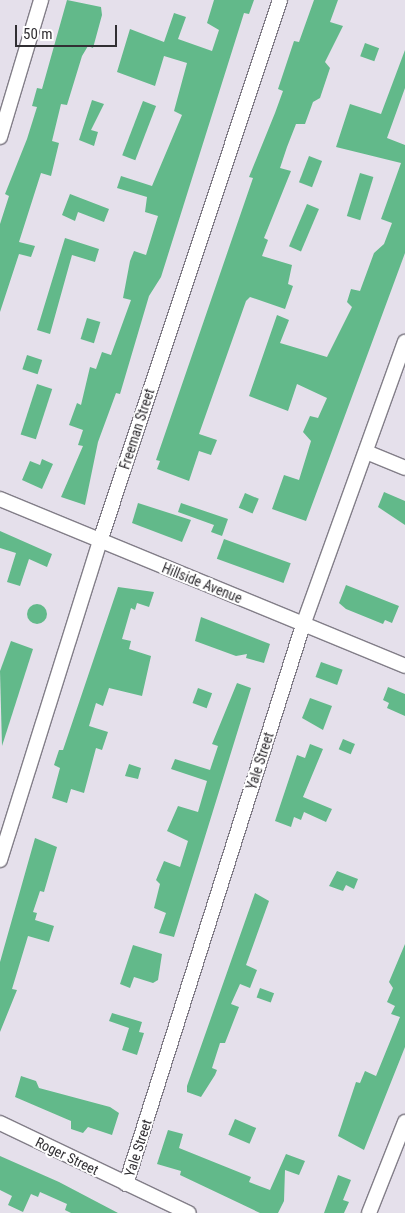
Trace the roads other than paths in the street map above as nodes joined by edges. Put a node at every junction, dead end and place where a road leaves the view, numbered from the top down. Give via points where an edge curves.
1 (41, 0) edge
2 (280, 0) edge
3 (0, 137) edge
4 (405, 342) edge
5 (366, 452) junction
6 (405, 468) edge
7 (0, 499) edge
8 (100, 541) junction
9 (303, 625) junction
10 (405, 666) edge
11 (0, 860) edge
12 (405, 1122) edge
13 (0, 1123) edge
14 (126, 1184) junction
15 (189, 1213) edge
16 (369, 1213) edge

1 - 3 street
2 - 8 street, Freeman Street
4 - 5 street, Yale Street
5 - 6 street
5 - 9 street, Yale Street
7 - 8 street, Hillside Avenue
8 - 9 street, Hillside Avenue
8 - 11 street, Freeman Street
9 - 10 street, Hillside Avenue
9 - 14 street, Yale Street
12 - 16 street
13 - 14 street, Roger Street
14 - 15 street, Roger Street

